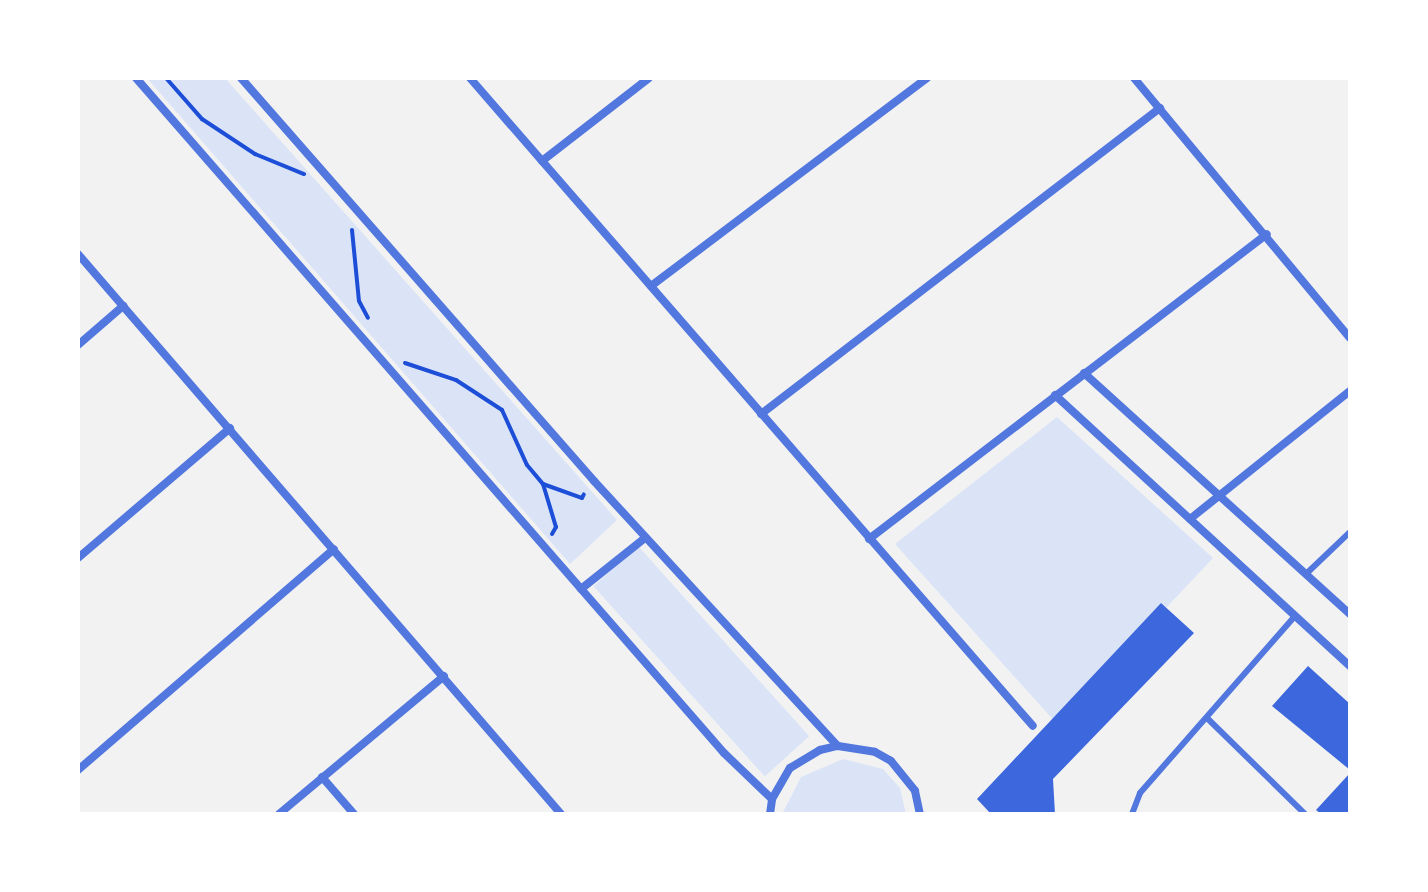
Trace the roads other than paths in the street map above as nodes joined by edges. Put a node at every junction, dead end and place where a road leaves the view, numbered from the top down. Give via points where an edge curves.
1 (136, 78) edge
2 (241, 78) edge
3 (470, 78) edge
4 (649, 78) edge
5 (927, 78) edge
6 (1135, 78) edge
7 (1160, 108) junction
8 (542, 161) junction
9 (1267, 234) junction
10 (78, 254) edge
11 (651, 286) junction
12 (123, 306) junction
13 (1350, 338) edge
14 (78, 345) edge
15 (1084, 373) junction
16 (1350, 391) edge
17 (1055, 395) junction
18 (761, 414) junction
19 (230, 428) junction
20 (1218, 495) junction
21 (1190, 519) junction
22 (1350, 532) edge
23 (645, 538) junction
24 (869, 539) junction
25 (334, 549) junction
26 (78, 558) edge
27 (1306, 574) junction
28 (581, 589) junction
29 (1350, 614) edge
30 (1295, 616) junction
31 (1350, 666) edge
32 (444, 676) junction
33 (1207, 718) junction
34 (1033, 726) dead end
35 (838, 746) junction
36 (78, 770) edge
37 (322, 777) junction
38 (772, 799) junction
39 (279, 814) edge
40 (354, 814) edge
41 (561, 814) edge
42 (770, 814) edge
43 (920, 814) edge
44 (1132, 814) edge
45 (1305, 814) edge

1 - 28 street
2 - 23 street
3 - 8 street
4 - 8 street
5 - 11 street
6 - 7 street
7 - 9 street
7 - 18 street
8 - 11 street
9 - 13 street
9 - 15 street
10 - 12 street
11 - 18 street
12 - 14 street
12 - 19 street
15 - 17 street
15 - 20 street
16 - 20 street
17 - 21 street
17 - 24 street
18 - 24 street
19 - 25 street
19 - 26 street
20 - 21 street
20 - 27 street
21 - 30 street
22 - 27 lane
23 - 28 street
23 - 35 street
24 - 34 street
25 - 32 street
25 - 36 street
27 - 29 street
28 - 38 street via 724,753
30 - 31 street
30 - 33 lane
32 - 37 street
32 - 41 street
33 - 44 lane via 1140,793
33 - 45 lane
35 - 38 street via 790,768
35 - 43 street via 875,752 891,761 915,791
37 - 39 street
37 - 40 street
38 - 42 street

